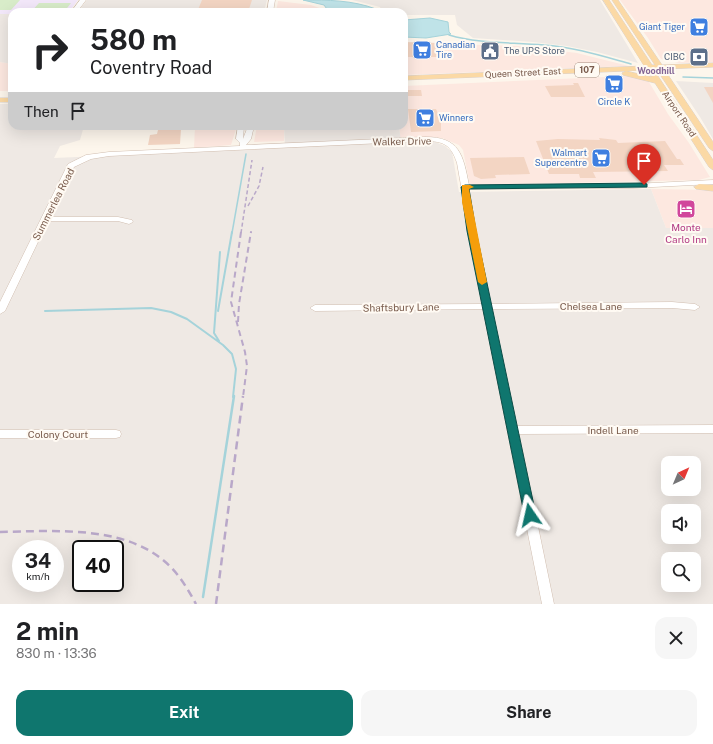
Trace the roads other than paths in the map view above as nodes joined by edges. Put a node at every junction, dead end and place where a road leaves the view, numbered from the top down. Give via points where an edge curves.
1 (606, 0) edge
2 (615, 0) edge
3 (655, 60) junction
4 (713, 65) edge
5 (683, 66) junction
6 (661, 69) junction
7 (650, 70) junction
8 (713, 70) edge
9 (626, 73) junction
10 (408, 78) edge
11 (657, 81) junction
12 (408, 82) edge
13 (240, 130) edge
14 (250, 130) edge
15 (243, 145) junction
16 (713, 148) edge
17 (713, 168) edge
18 (713, 179) edge
19 (713, 182) edge
20 (701, 184) junction
21 (465, 187) junction
22 (713, 187) edge
23 (46, 219) junction
24 (129, 222) dead end
25 (488, 306) junction
26 (695, 307) dead end
27 (315, 308) dead end
28 (0, 311) edge
29 (713, 429) edge
30 (512, 430) junction
31 (0, 434) edge
32 (116, 434) dead end
33 (548, 604) edge

1 - 7 main road, Airport Road
2 - 3 main road, Airport Road
3 - 5 main road
3 - 6 main road, Airport Road
4 - 5 main road, Queen Street East / 107
5 - 6 main road, Queen Street East / 107
6 - 7 main road, Queen Street East / 107
6 - 8 main road, Queen Street East / 107
6 - 16 main road, Airport Road
7 - 9 main road, Queen Street East / 107
7 - 10 main road, Queen Street East / 107
7 - 11 main road, Airport Road
9 - 11 main road
9 - 12 main road, Queen Street East / 107
11 - 17 main road, Airport Road
13 - 15 street via 239,139
14 - 15 street
15 - 21 street, Walker Drive via 425,139 441,141 456,152
15 - 23 street, Summerlea Road via 89,157 71,166
18 - 20 main road
19 - 20 street
20 - 21 street
20 - 22 main road
21 - 25 street, Walker Drive via 466,205
23 - 24 street via 118,219
23 - 28 street, Summerlea Road
25 - 26 street, Chelsea Lane
25 - 27 street, Shaftsbury Lane
25 - 30 street, Walker Drive
29 - 30 street, Indell Lane
30 - 33 street, Walker Drive
31 - 32 street, Colony Court

